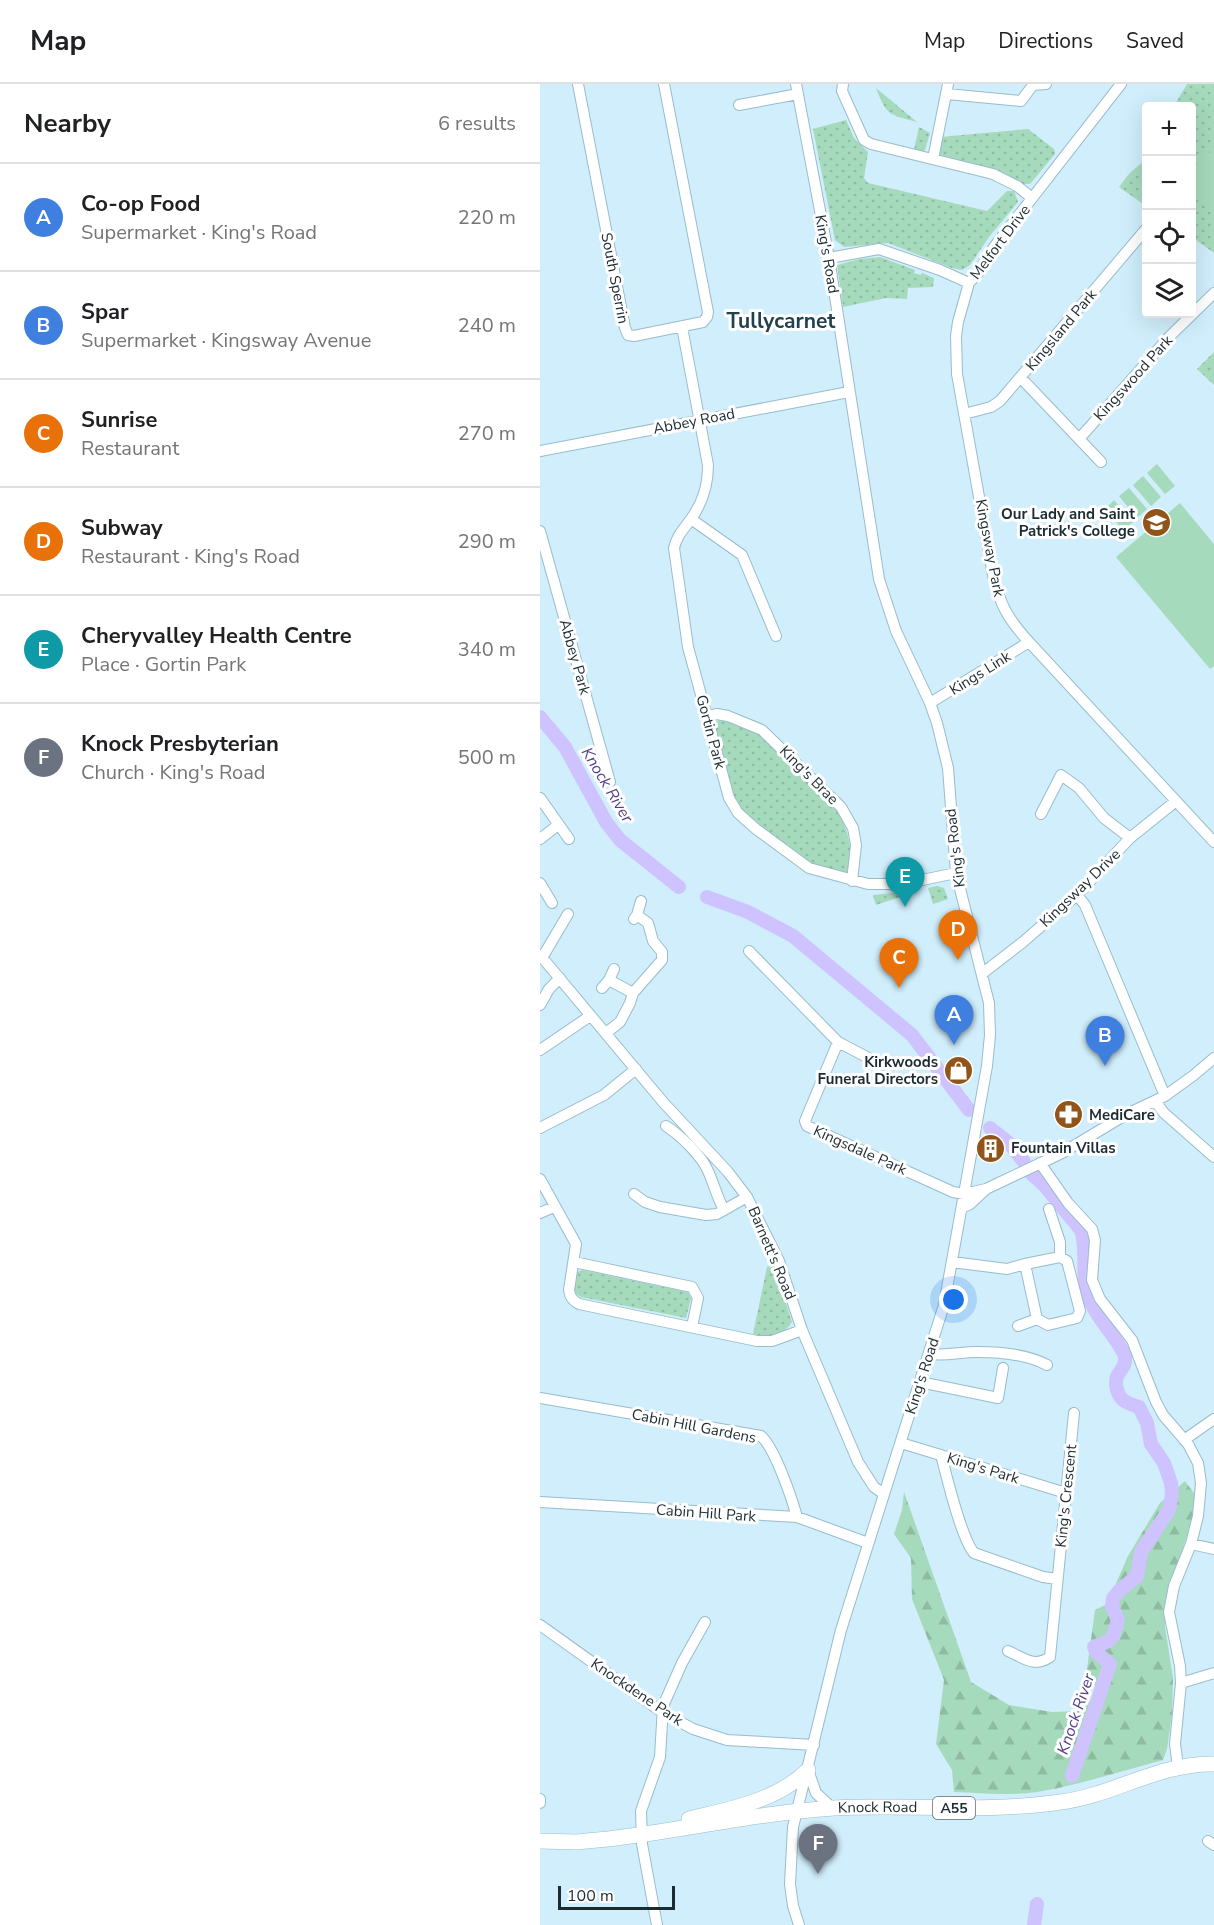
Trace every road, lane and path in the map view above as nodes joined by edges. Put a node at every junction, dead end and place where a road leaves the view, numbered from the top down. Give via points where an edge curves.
1 (578, 84) edge
2 (664, 84) edge
3 (843, 84) edge
4 (1046, 84) edge
5 (1121, 84) edge
6 (797, 89) edge
7 (948, 89) edge
8 (739, 105) dead end
9 (933, 159) junction
10 (1032, 198) junction
11 (1142, 234) edge
12 (829, 258) junction
13 (969, 283) junction
14 (1214, 293) edge
15 (682, 327) junction
16 (1021, 378) junction
17 (849, 392) junction
18 (964, 414) junction
19 (699, 420) junction
20 (1079, 439) junction
21 (540, 451) edge
22 (1101, 462) dead end
23 (691, 519) junction
24 (540, 531) edge
25 (776, 636) dead end
26 (1029, 642) junction
27 (930, 704) junction
28 (707, 716) junction
29 (610, 782) dead end
30 (540, 798) edge
31 (1176, 801) junction
32 (1041, 814) dead end
33 (558, 825) junction
34 (1130, 838) junction
35 (540, 839) edge
36 (569, 839) dead end
37 (1214, 842) edge
38 (956, 873) junction
39 (852, 881) junction
40 (540, 882) edge
41 (552, 895) dead end
42 (1077, 895) junction
43 (641, 901) dead end
44 (568, 914) dead end
45 (749, 951) dead end
46 (541, 956) edge
47 (614, 969) dead end
48 (983, 973) junction
49 (560, 978) junction
50 (633, 993) junction
51 (542, 998) edge
52 (590, 1016) junction
53 (606, 1033) junction
54 (838, 1042) junction
55 (540, 1050) edge
56 (1214, 1058) edge
57 (882, 1065) dead end
58 (636, 1069) junction
59 (1160, 1099) junction
60 (666, 1126) dead end
61 (540, 1128) edge
62 (1214, 1157) edge
63 (1040, 1163) junction
64 (540, 1179) edge
65 (986, 1189) junction
66 (634, 1194) dead end
67 (964, 1194) junction
68 (747, 1197) junction
69 (554, 1207) junction
70 (962, 1208) junction
71 (1049, 1209) dead end
72 (724, 1210) junction
73 (540, 1214) edge
74 (1060, 1257) junction
75 (574, 1262) junction
76 (952, 1262) junction
77 (1024, 1264) junction
78 (1038, 1319) junction
79 (1018, 1326) dead end
80 (692, 1328) junction
81 (802, 1329) junction
82 (930, 1353) junction
83 (1047, 1365) dead end
84 (1003, 1368) dead end
85 (920, 1382) junction
86 (540, 1398) edge
87 (1074, 1413) dead end
88 (1214, 1419) edge
89 (1184, 1440) junction
90 (901, 1443) junction
91 (941, 1455) junction
92 (1066, 1493) junction
93 (884, 1494) junction
94 (540, 1502) edge
95 (797, 1517) junction
96 (868, 1543) junction
97 (1191, 1544) junction
98 (1214, 1549) edge
99 (1057, 1579) junction
100 (705, 1622) dead end
101 (540, 1625) edge
102 (1008, 1651) dead end
103 (1214, 1673) edge
104 (1182, 1683) junction
105 (662, 1712) junction
106 (814, 1745) junction
107 (1214, 1764) edge
108 (1178, 1767) junction
109 (808, 1770) junction
110 (832, 1808) junction
111 (797, 1811) junction
112 (672, 1830) junction
113 (641, 1835) junction
114 (540, 1841) edge
115 (657, 1925) edge
116 (800, 1925) edge

1 - 15 street, South Sperrin via 624,328 634,336
2 - 15 street, South Sperrin via 708,312 703,322
3 - 9 street via 842,91 864,140
4 - 7 street via 1033,86 1022,101
5 - 10 street, Melfort Drive
6 - 8 street
6 - 12 street, King's Road
7 - 9 street
9 - 10 street via 993,174
10 - 13 street, Melfort Drive
11 - 16 street, Kingsland Park
12 - 13 street, Melfort Drive via 879,249
12 - 17 street, King's Road
13 - 18 street, Kingsway Park via 956,336
14 - 20 street, Kingswood Park via 1170,336
15 - 19 street, Gortin Park
16 - 18 street, Kingsland Park via 991,407
16 - 20 street
17 - 19 street, Abbey Road
17 - 27 street, King's Road via 881,589
18 - 26 street, Kingsway Park via 998,596 1003,610
19 - 21 street, Abbey Road
19 - 23 street, Gortin Park via 708,479
20 - 22 street
23 - 25 street via 742,555
23 - 28 street, Gortin Park via 674,548 688,647
24 - 29 street, Abbey Park
26 - 27 street, Kings Link
26 - 31 street, Kingsway Park
27 - 38 street, King's Road via 948,768
28 - 39 street, Gortin Park via 729,798 738,813 809,868
28 - 39 street, King's Brae via 728,716 762,730 841,807 854,828
30 - 33 street
31 - 34 street, Kingsway Drive
31 - 37 street, Kingsway Park
32 - 34 street via 1061,775
33 - 35 street
33 - 36 street
34 - 42 street, Kingsway Drive
38 - 39 street, Gortin Park via 903,884
38 - 48 street, King's Road
40 - 41 street
42 - 48 street, Kingsway Drive
42 - 59 street via 1085,905
43 - 50 street via 635,917 648,922 662,960
44 - 46 street, Barnett's Road
45 - 54 street
46 - 49 street, Barnett's Road
47 - 50 street via 606,984
48 - 67 street, King's Road via 990,1035
49 - 51 street
49 - 52 street, Barnett's Road
50 - 53 street via 620,1022
52 - 53 street, Barnett's Road
52 - 55 street
53 - 58 street, Barnett's Road
54 - 57 street
54 - 67 street, Kingsdale Park via 805,1121 807,1126
56 - 59 street
58 - 61 street via 604,1095
58 - 68 street, Barnett's Road
59 - 62 street via 1164,1113
59 - 63 street
60 - 72 street via 682,1138 708,1169
63 - 65 street
63 - 89 street via 1060,1194 1092,1229 1092,1280 1100,1299 1132,1340 1156,1402
64 - 69 street
65 - 67 street
65 - 70 street
66 - 72 street via 660,1207 706,1215
67 - 70 street, King's Road
68 - 72 street
68 - 81 street, Barnett's Road via 779,1261
69 - 73 street
69 - 75 street via 576,1244
70 - 76 street, King's Road
71 - 74 street via 1060,1242
74 - 77 street
74 - 78 street via 1067,1261 1079,1315 1071,1321 1048,1325
75 - 80 street via 569,1290 573,1301
75 - 80 street via 692,1287 698,1298
76 - 77 street via 1008,1269
76 - 82 street, King's Road
77 - 78 street
78 - 79 street
80 - 81 street via 757,1341 772,1341
81 - 93 street, Barnett's Road via 858,1462 873,1487
82 - 83 street via 1032,1357
82 - 85 street, King's Road
84 - 85 street via 998,1398
85 - 90 street, King's Road
86 - 95 street, Cabin Hill Gardens via 761,1436 772,1452
87 - 92 street, King's Crescent
88 - 89 street
89 - 97 street via 1198,1463 1202,1483
90 - 91 street, King's Park
90 - 93 street, King's Road
91 - 92 street, King's Park
91 - 99 street via 974,1553
92 - 99 street, King's Crescent
93 - 96 street, King's Road
94 - 95 street, Cabin Hill Park
95 - 96 street, Cabin Hill Park
96 - 106 street, King's Road via 841,1630
97 - 98 street
97 - 104 street via 1168,1612
99 - 102 street, King's Crescent via 1050,1657 1035,1663
100 - 105 street via 682,1663
101 - 105 street, Knockdene Park
103 - 104 street
104 - 108 street via 1175,1744
105 - 106 street, Knockdene Park via 693,1729 727,1740
105 - 113 street via 660,1757 641,1810
106 - 109 street, King's Road
107 - 108 highway, Knock Road / A55
108 - 110 highway, Knock Road / A55 via 1062,1802 987,1808
109 - 110 street via 816,1793
109 - 111 street, King's Road
109 - 112 highway via 790,1786 768,1796 685,1820
110 - 111 highway, Knock Road / A55
111 - 112 highway, Knock Road / A55
111 - 116 street, King's Road via 790,1884
112 - 113 highway, Knock Road / A55
113 - 114 highway, Knock Road / A55 via 576,1842
113 - 115 street

